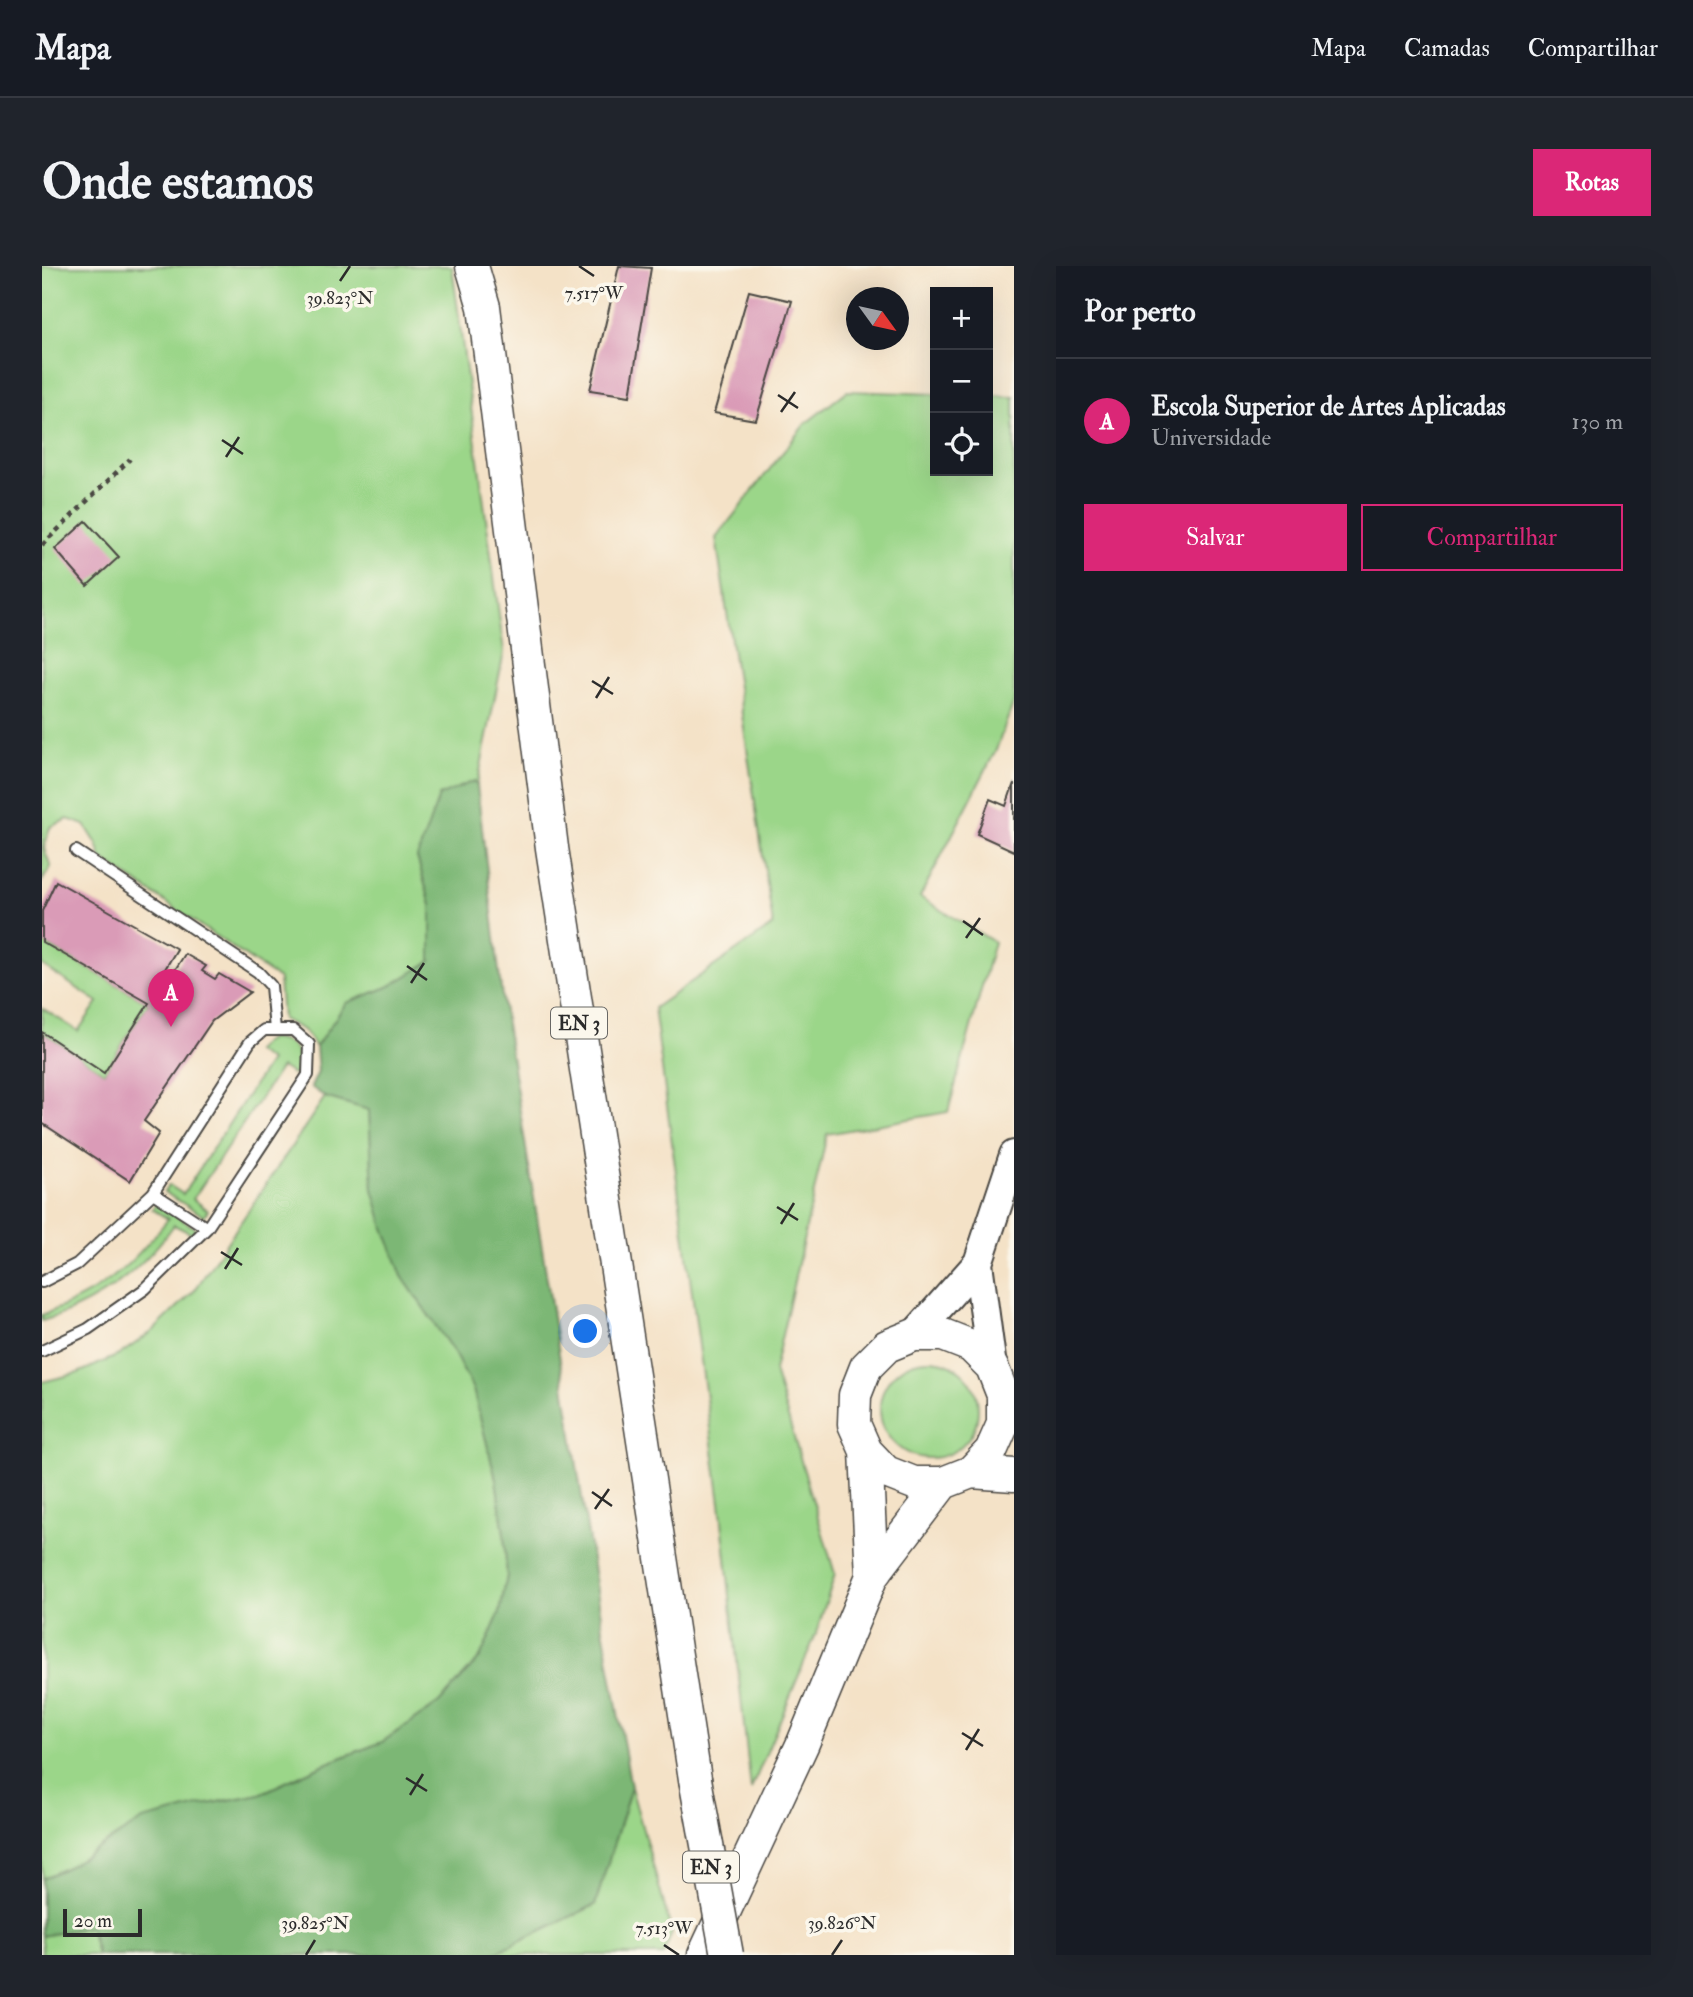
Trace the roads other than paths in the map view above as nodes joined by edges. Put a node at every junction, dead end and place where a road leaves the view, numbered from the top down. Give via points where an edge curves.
1 (472, 266) edge
2 (76, 851) dead end
3 (275, 1030) junction
4 (1014, 1155) edge
5 (153, 1193) junction
6 (208, 1228) junction
7 (978, 1263) junction
8 (42, 1282) edge
9 (914, 1335) junction
10 (42, 1351) edge
11 (1003, 1390) edge
12 (866, 1451) junction
13 (1014, 1475) edge
14 (957, 1478) junction
15 (872, 1576) junction
16 (695, 1779) junction
17 (704, 1955) edge
18 (712, 1955) edge
19 (727, 1955) edge

1 - 16 main road, EN 3 via 484,307 552,848
2 - 3 lane via 257,972 271,986
3 - 5 lane via 264,1030 250,1042
3 - 6 lane via 293,1030 309,1044 308,1075
4 - 7 main road
5 - 6 lane
5 - 8 lane via 77,1264
6 - 10 lane via 145,1289 88,1329
7 - 9 main road
7 - 11 main road
9 - 11 main road via 943,1335 971,1346
9 - 12 main road via 887,1346 866,1367 855,1395 854,1424
11 - 14 main road via 1003,1424 992,1451
12 - 14 main road via 886,1472 914,1483
12 - 15 main road
13 - 14 main road
14 - 15 main road
15 - 17 main road via 803,1744
16 - 18 main road, EN 3, bridge
16 - 19 main road, EN 3, bridge

